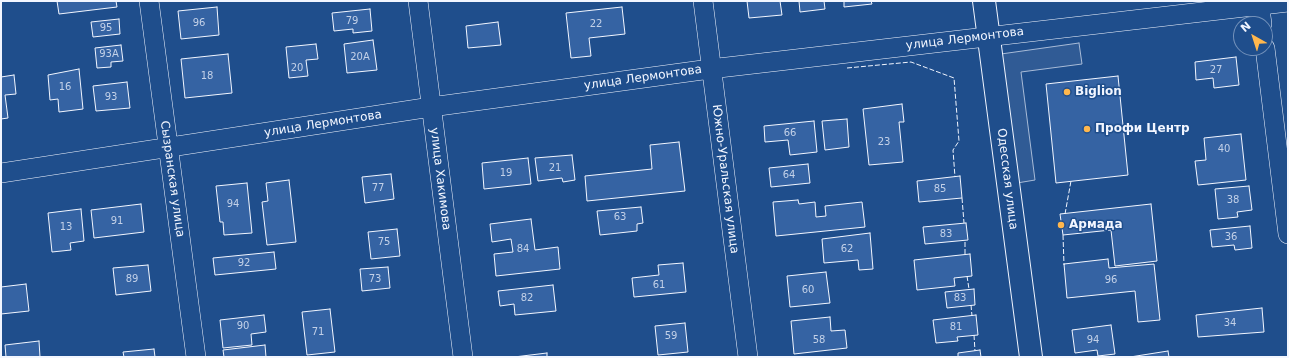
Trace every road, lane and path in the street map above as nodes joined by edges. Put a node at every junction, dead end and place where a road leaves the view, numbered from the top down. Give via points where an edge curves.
1 (149, 1) edge
2 (418, 1) edge
3 (703, 1) edge
4 (984, 1) edge
5 (1288, 2) edge
6 (1260, 10) edge
7 (989, 36) junction
8 (1266, 56) edge
9 (710, 69) junction
10 (431, 107) junction
11 (167, 148) junction
12 (1, 173) edge
13 (1288, 234) edge
14 (196, 357) edge
15 (463, 357) edge
16 (748, 357) edge
17 (1031, 357) edge

1 - 11 street, Сызранская улица
2 - 10 street, улица Хакимова
3 - 9 street, Южно-Уральская улица
4 - 7 street, Одесская улица
5 - 6 street, улица Лермонтова
6 - 7 street, улица Лермонтова
7 - 9 street, улица Лермонтова
7 - 17 street, Одесская улица
8 - 13 street
9 - 10 street, улица Лермонтова
9 - 16 street, Южно-Уральская улица
10 - 11 street, улица Лермонтова
10 - 15 street, улица Хакимова
11 - 12 street, улица Лермонтова
11 - 14 street, Сызранская улица

